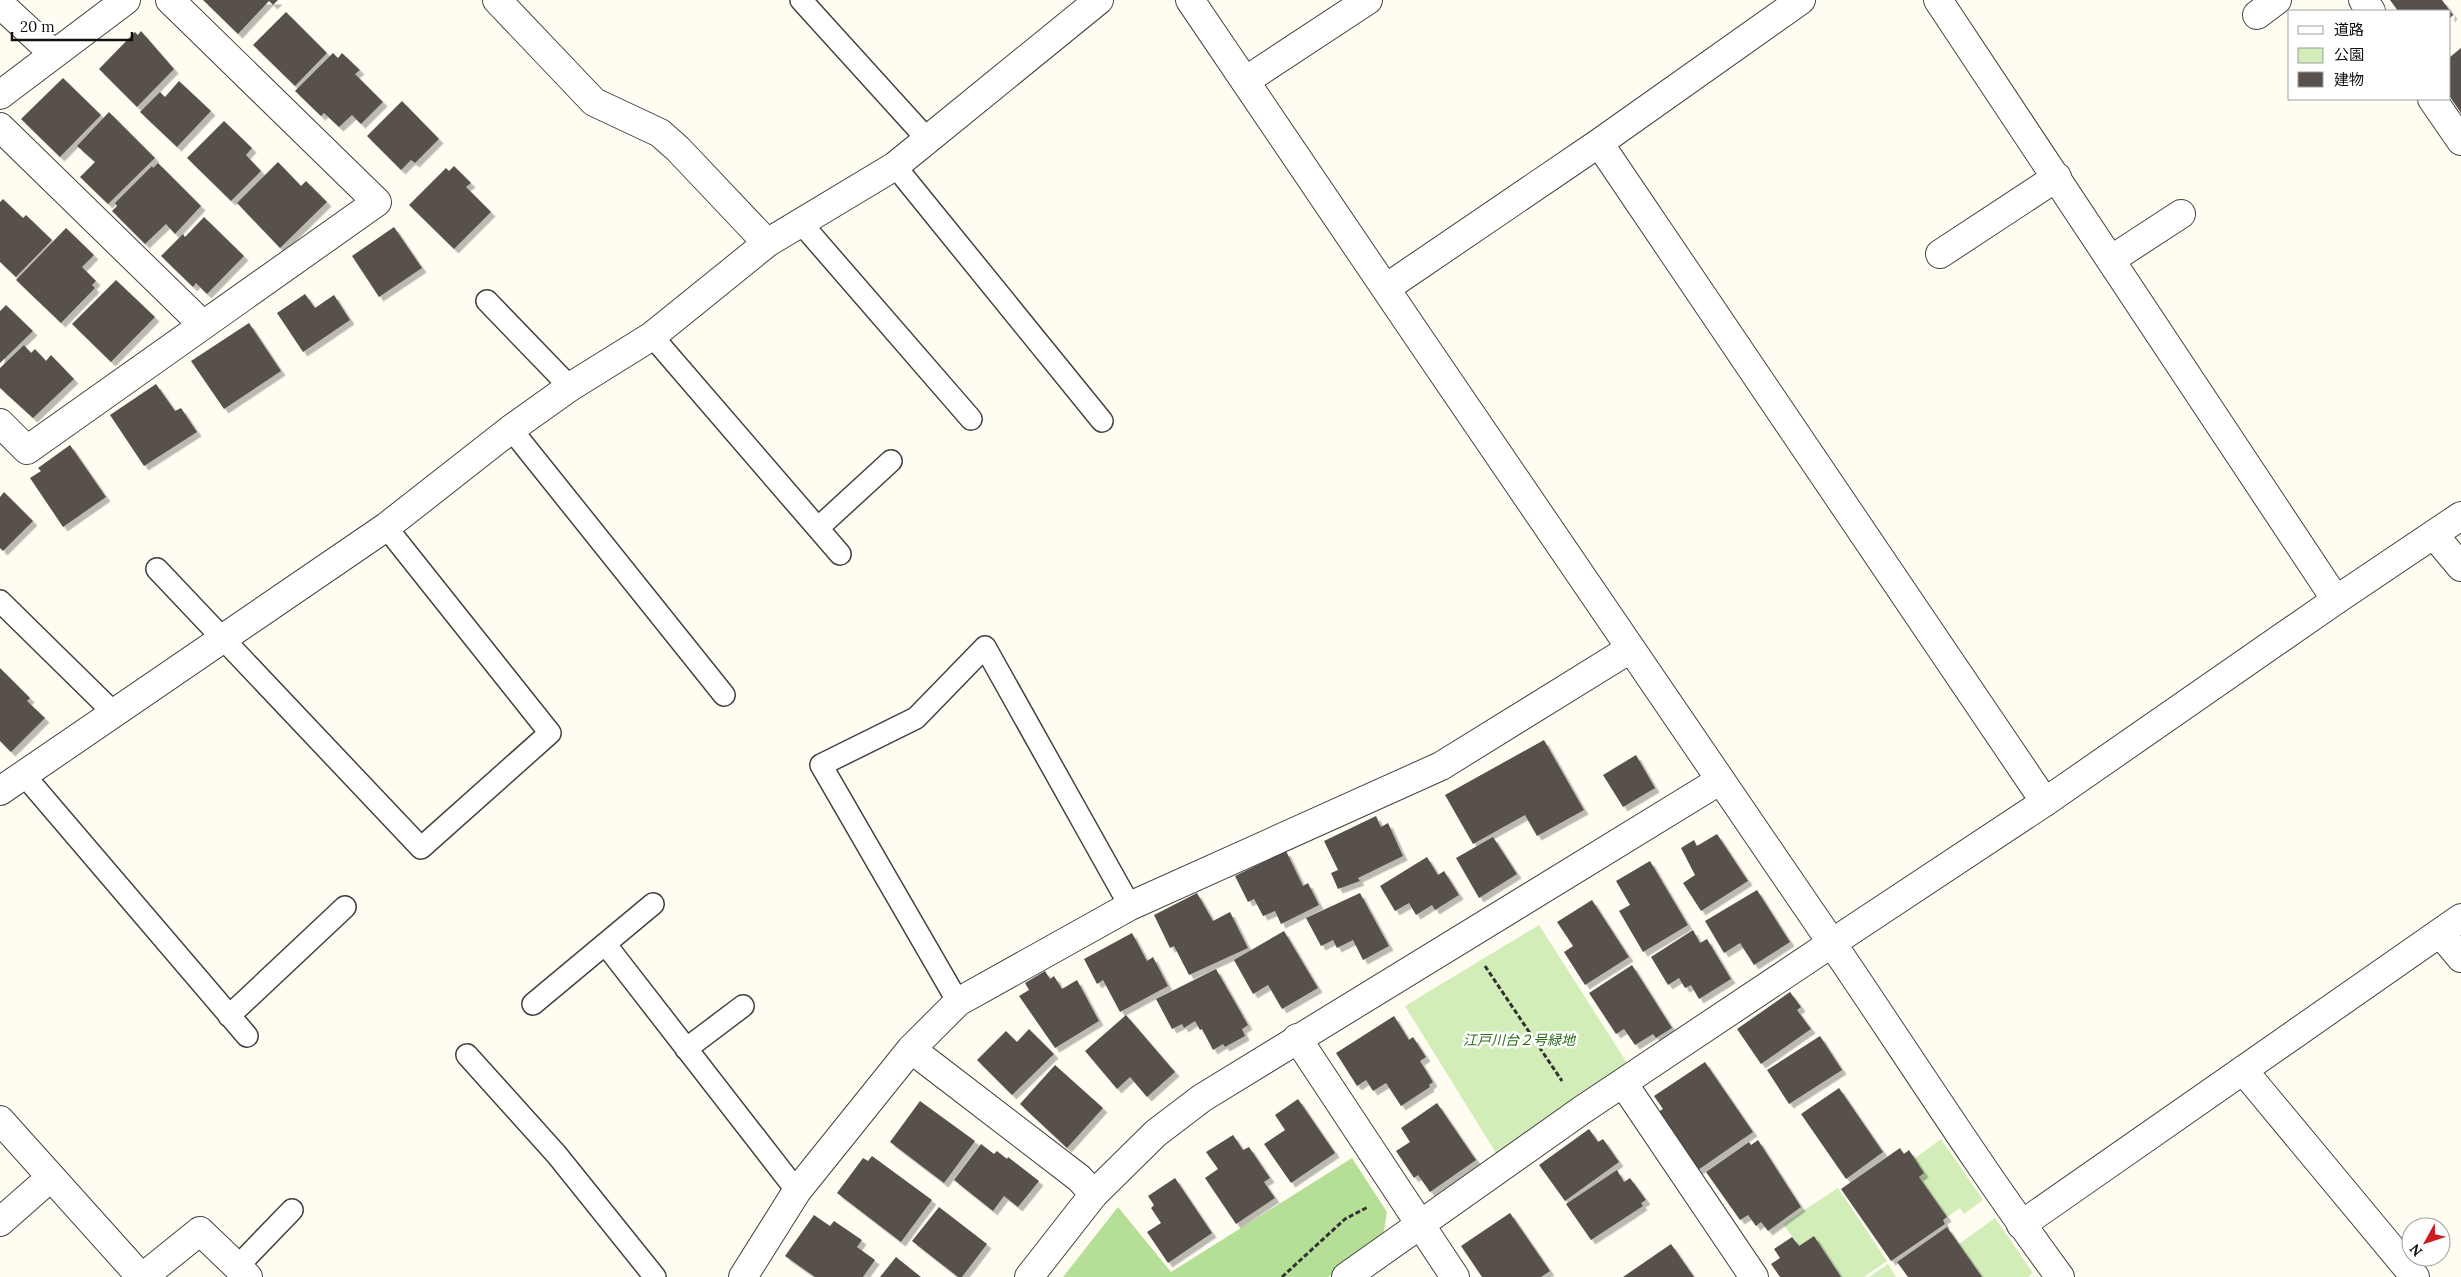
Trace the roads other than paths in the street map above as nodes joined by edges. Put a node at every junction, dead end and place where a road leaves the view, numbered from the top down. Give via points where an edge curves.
1 (126, 0) edge
2 (170, 0) edge
3 (497, 0) edge
4 (801, 0) edge
5 (1099, 0) edge
6 (1190, 0) edge
7 (1368, 0) edge
8 (1801, 0) edge
9 (1938, 0) edge
10 (0, 4) edge
11 (54, 54) junction
12 (1245, 81) junction
13 (0, 95) edge
14 (2433, 100) edge
15 (0, 127) edge
16 (928, 140) junction
17 (2461, 141) edge
18 (1599, 143) junction
19 (895, 166) junction
20 (2057, 177) junction
21 (2181, 214) dead end
22 (802, 223) junction
23 (767, 243) junction
24 (1940, 254) dead end
25 (2112, 259) junction
26 (1386, 288) junction
27 (486, 301) dead end
28 (203, 325) junction
29 (652, 336) junction
30 (570, 387) junction
31 (970, 419) dead end
32 (1102, 421) dead end
33 (0, 423) edge
34 (511, 429) junction
35 (891, 461) dead end
36 (2461, 516) edge
37 (386, 527) junction
38 (818, 528) junction
39 (2434, 534) junction
40 (840, 554) dead end
41 (2461, 567) edge
42 (157, 570) dead end
43 (2336, 600) junction
44 (0, 601) edge
45 (223, 638) junction
46 (1630, 650) junction
47 (724, 695) dead end
48 (114, 713) junction
49 (24, 775) junction
50 (1719, 781) junction
51 (0, 791) edge
52 (2045, 802) junction
53 (653, 904) dead end
54 (1130, 906) junction
55 (345, 907) dead end
56 (2450, 926) edge
57 (1832, 943) junction
58 (606, 945) junction
59 (2461, 958) edge
60 (958, 1002) junction
61 (533, 1004) dead end
62 (743, 1006) dead end
63 (228, 1016) junction
64 (247, 1036) dead end
65 (1297, 1038) junction
66 (686, 1049) junction
67 (911, 1049) junction
68 (467, 1055) dead end
69 (2243, 1070) junction
70 (1623, 1082) junction
71 (0, 1120) edge
72 (50, 1178) junction
73 (797, 1191) junction
74 (1094, 1194) junction
75 (292, 1210) dead end
76 (0, 1222) edge
77 (1419, 1224) junction
78 (2021, 1225) junction
79 (242, 1272) edge
80 (142, 1277) edge
81 (655, 1277) edge
82 (743, 1277) edge
83 (1028, 1277) edge
84 (1346, 1277) edge
85 (1455, 1277) edge
86 (1754, 1277) edge
87 (2060, 1277) edge
88 (2415, 1277) edge

1 - 11 street
2 - 28 street via 377,202
3 - 23 street via 594,102 660,134
4 - 16 lane
5 - 16 street
6 - 12 street
7 - 12 street
8 - 18 street
9 - 20 street
10 - 11 street
11 - 13 street
12 - 26 street
14 - 17 street
15 - 28 street
16 - 19 street
18 - 26 street
18 - 52 street
19 - 22 street
19 - 32 lane
20 - 24 street
20 - 25 street
21 - 25 street
22 - 23 street
22 - 31 lane
23 - 29 street
25 - 43 street
26 - 46 street
27 - 30 lane
28 - 33 street via 27,450
29 - 30 street
29 - 38 lane
30 - 34 street
34 - 37 street
34 - 47 lane
35 - 38 lane
36 - 39 street
37 - 45 street
37 - 45 lane via 550,733 421,848
38 - 40 lane
39 - 41 street
39 - 43 street
42 - 45 lane
43 - 52 street
44 - 48 lane
45 - 48 street
46 - 50 street
46 - 54 street via 1441,766
48 - 49 street
49 - 51 street
49 - 63 lane
50 - 57 street
50 - 65 street
52 - 57 street
53 - 58 lane
54 - 60 street
54 - 60 lane via 985,647 916,718 821,765
55 - 63 lane
56 - 59 street
56 - 69 street
57 - 70 street
57 - 78 street
58 - 61 lane
58 - 66 lane
60 - 67 street
62 - 66 lane
63 - 64 lane
65 - 74 street via 1202,1098 1156,1133
65 - 77 street
66 - 73 lane
67 - 73 street
67 - 74 street via 1079,1178
68 - 81 lane via 557,1155
69 - 78 street
69 - 88 street
70 - 77 street
70 - 86 street
71 - 72 street
72 - 76 street
72 - 80 street
73 - 82 street
74 - 83 street
75 - 79 lane
77 - 84 street
77 - 85 street
78 - 87 street
79 - 80 street via 200,1231

